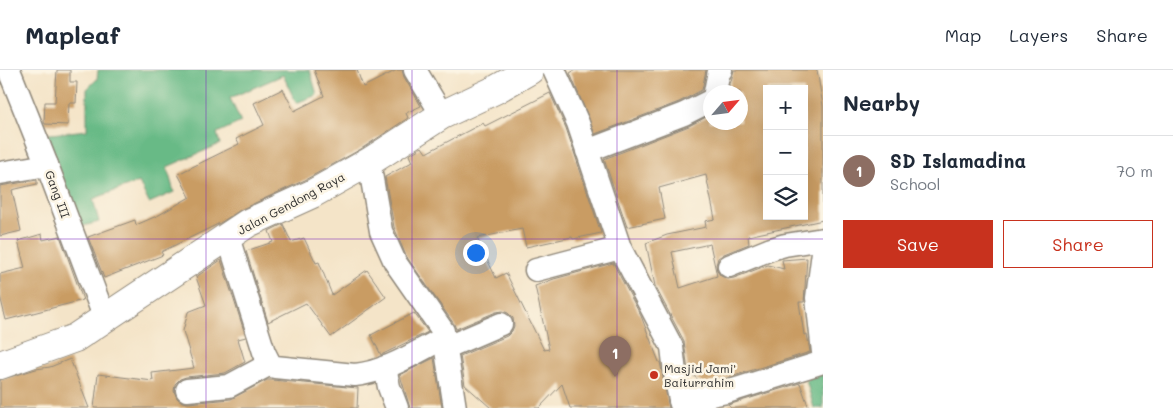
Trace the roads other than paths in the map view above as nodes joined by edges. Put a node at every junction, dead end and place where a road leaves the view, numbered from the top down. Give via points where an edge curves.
1 (10, 70) edge
2 (415, 70) edge
3 (530, 70) edge
4 (554, 70) edge
5 (721, 70) edge
6 (716, 85) edge
7 (703, 104) edge
8 (442, 115) junction
9 (587, 151) junction
10 (369, 162) junction
11 (47, 165) junction
12 (0, 174) edge
13 (228, 237) junction
14 (823, 239) edge
15 (620, 248) junction
16 (823, 252) edge
17 (729, 266) dead end
18 (536, 270) dead end
19 (105, 319) junction
20 (501, 324) dead end
21 (445, 343) junction
22 (823, 353) edge
23 (270, 364) junction
24 (0, 365) edge
25 (385, 367) junction
26 (188, 390) dead end
27 (681, 404) edge
28 (398, 408) edge
29 (455, 408) edge

1 - 11 street, Gang III
2 - 8 street
3 - 8 main road, Jalan Gendong Raya
4 - 9 street
5 - 6 street
7 - 9 street
8 - 10 main road, Jalan Gendong Raya
9 - 15 street
10 - 13 main road, Jalan Gendong Raya
10 - 21 street via 381,232 395,262 443,331
11 - 12 street
11 - 19 street, Gang III
13 - 19 main road, Jalan Gendong Raya
13 - 23 street
14 - 17 street via 771,249
15 - 18 street
15 - 27 street via 672,347
16 - 22 street via 817,298
19 - 24 main road, Jalan Gendong Raya via 75,338
20 - 21 street
21 - 25 street
21 - 29 street
22 - 27 street via 728,392
23 - 25 street via 355,374
23 - 26 street via 228,386
25 - 28 street

